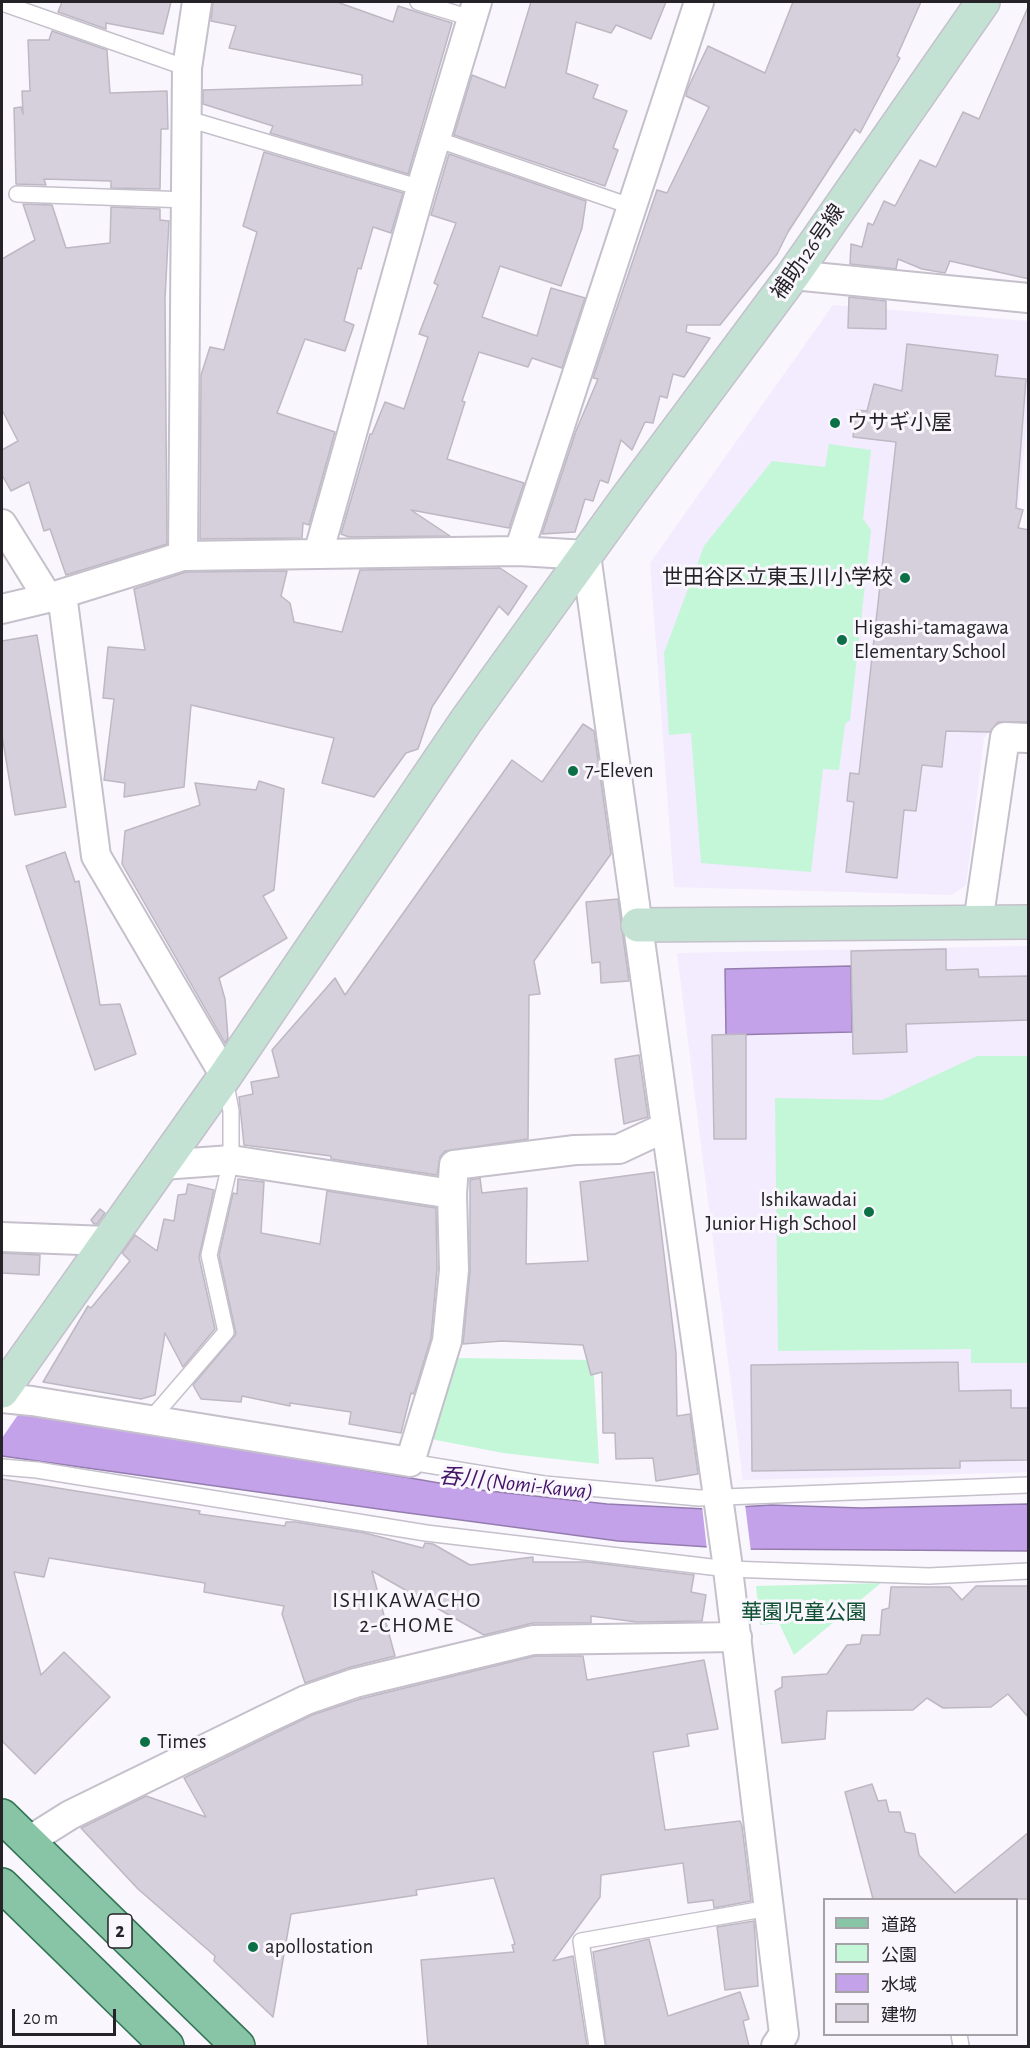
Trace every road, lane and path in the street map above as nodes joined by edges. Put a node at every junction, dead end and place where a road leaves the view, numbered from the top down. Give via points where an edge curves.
1 (197, 2) edge
2 (418, 2) edge
3 (699, 2) edge
4 (983, 2) edge
5 (2, 3) edge
6 (474, 10) edge
7 (187, 68) junction
8 (188, 119) junction
9 (436, 139) junction
10 (421, 188) junction
11 (16, 194) dead end
12 (188, 200) junction
13 (633, 207) junction
14 (793, 275) junction
15 (1029, 298) edge
16 (2, 524) edge
17 (519, 551) junction
18 (318, 554) junction
19 (586, 555) junction
20 (183, 556) junction
21 (55, 596) junction
22 (2, 609) edge
23 (1029, 738) edge
24 (1029, 922) edge
25 (978, 923) junction
26 (638, 925) junction
27 (225, 1076) junction
28 (664, 1128) junction
29 (231, 1160) junction
30 (162, 1165) junction
31 (452, 1194) junction
32 (2, 1237) edge
33 (107, 1241) junction
34 (2, 1391) edge
35 (2, 1398) edge
36 (151, 1419) junction
37 (410, 1462) junction
38 (2, 1467) edge
39 (1029, 1485) edge
40 (719, 1504) junction
41 (728, 1565) junction
42 (1029, 1571) edge
43 (736, 1637) junction
44 (2, 1816) edge
45 (27, 1842) junction
46 (2, 1885) edge
47 (769, 1908) junction
48 (167, 2046) edge
49 (238, 2046) edge
50 (597, 2046) edge
51 (776, 2046) edge

1 - 7 street
2 - 6 lane
3 - 13 street
4 - 14 street, 補助126号線
5 - 7 lane
6 - 9 street
7 - 8 street
8 - 10 lane
8 - 12 street
9 - 10 street
9 - 13 lane
10 - 18 street
11 - 12 lane
12 - 20 street
13 - 17 street
14 - 15 street
14 - 19 street, 補助126号線
16 - 21 street
17 - 18 street
17 - 19 street
18 - 20 street
19 - 26 street
19 - 27 street, 補助126号線 via 466,722
20 - 21 street
21 - 22 street
21 - 27 street via 96,856
23 - 25 street via 1005,737
24 - 25 street
25 - 26 street
26 - 28 street
27 - 29 lane via 231,1111
27 - 30 street, 補助126号線
28 - 31 street via 619,1149 574,1150 454,1165
28 - 40 street
29 - 30 street
29 - 31 street
29 - 36 lane via 209,1255 226,1332
30 - 33 street, 補助126号線
31 - 37 street via 454,1270 447,1341
32 - 33 street
33 - 34 street, 補助126号線
35 - 36 street
36 - 37 street
37 - 40 lane via 544,1484 699,1498
38 - 41 lane via 426,1533
39 - 40 lane
40 - 41 street
41 - 42 lane via 929,1576
41 - 43 street
43 - 45 street via 533,1640 355,1683 264,1720 69,1815
43 - 47 street
44 - 45 main road, 2
45 - 49 main road, 2
46 - 48 main road, 2
47 - 50 lane via 581,1941
47 - 51 street via 784,2034

